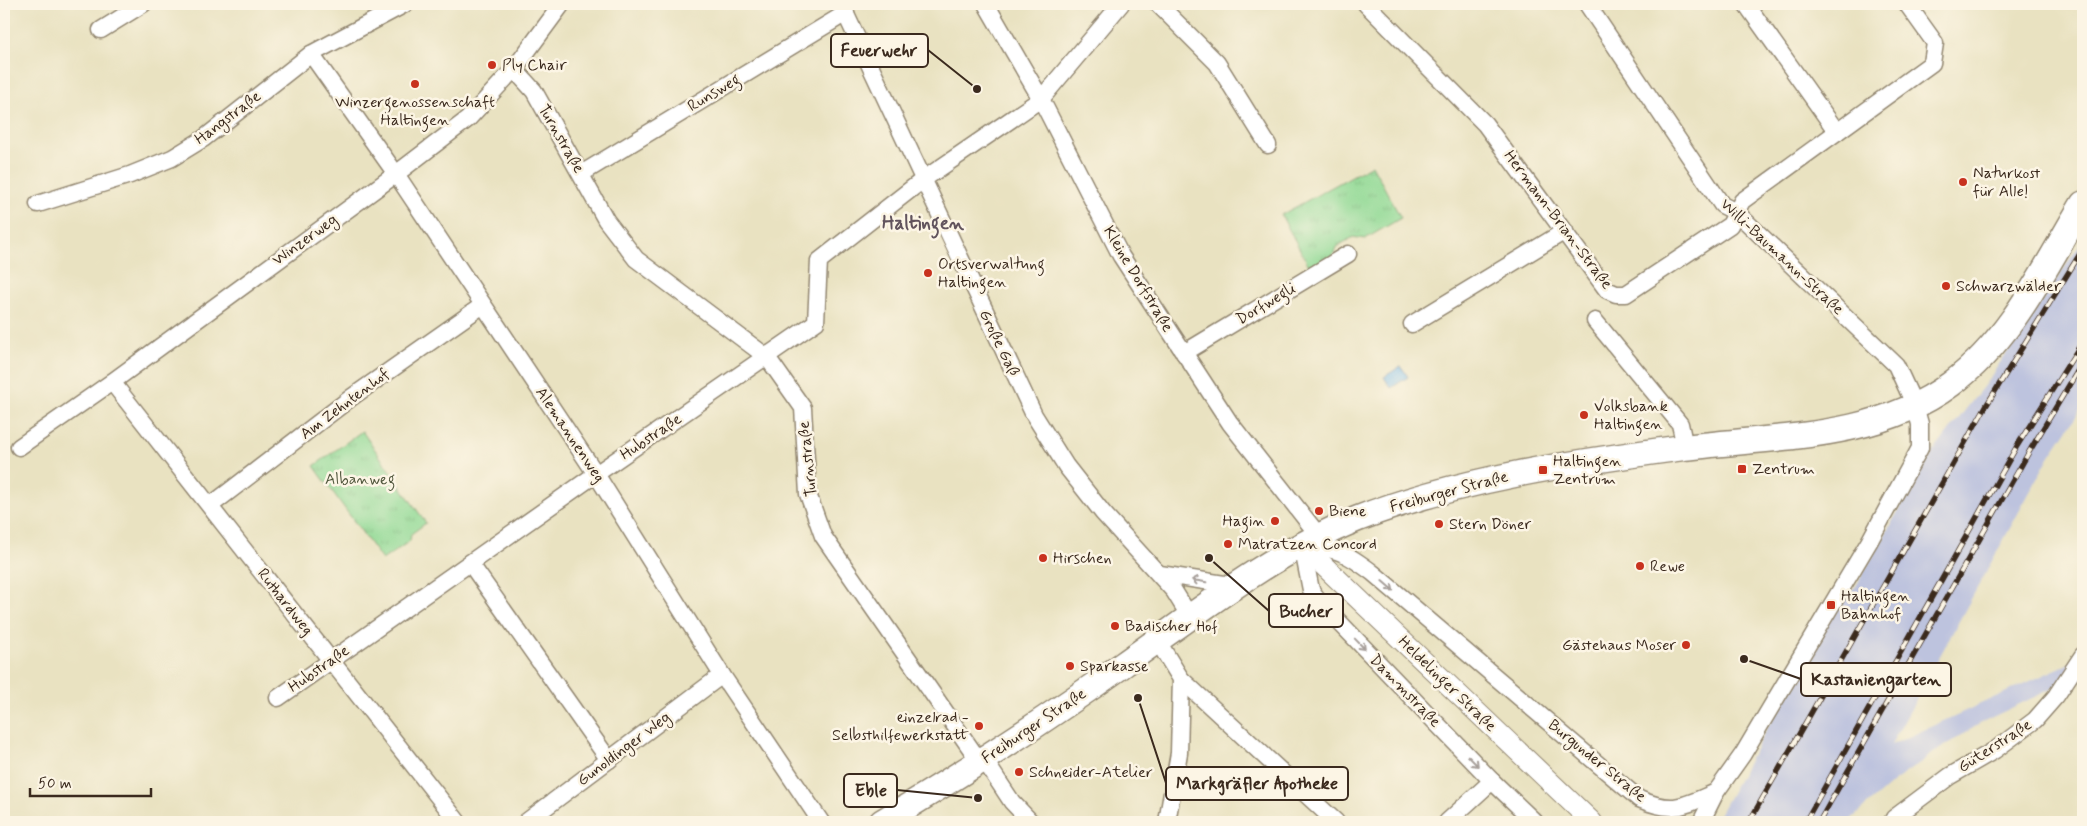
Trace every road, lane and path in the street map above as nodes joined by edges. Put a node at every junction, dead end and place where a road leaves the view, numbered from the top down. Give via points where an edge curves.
1 (143, 4) edge
2 (405, 4) edge
3 (562, 4) edge
4 (986, 4) edge
5 (1121, 4) edge
6 (1158, 4) edge
7 (1366, 4) edge
8 (1587, 4) edge
9 (1746, 4) edge
10 (1907, 4) edge
11 (844, 8) edge
12 (101, 30) dead end
13 (311, 54) junction
14 (514, 69) junction
15 (1041, 99) junction
16 (1837, 132) junction
17 (1268, 145) dead end
18 (396, 174) junction
19 (581, 174) junction
20 (924, 179) junction
21 (38, 204) dead end
22 (2083, 204) edge
23 (1736, 212) junction
24 (1565, 231) junction
25 (1348, 254) dead end
26 (483, 305) junction
27 (1595, 321) dead end
28 (1412, 324) dead end
29 (1184, 353) junction
30 (767, 358) junction
31 (112, 382) junction
32 (1915, 406) junction
33 (20, 447) dead end
34 (1685, 447) junction
35 (596, 474) junction
36 (210, 506) junction
37 (1310, 541) junction
38 (470, 562) junction
39 (1160, 574) junction
40 (1237, 586) junction
41 (1190, 617) junction
42 (1157, 640) junction
43 (2083, 655) edge
44 (330, 661) junction
45 (722, 675) junction
46 (1181, 679) junction
47 (278, 698) dead end
48 (609, 760) junction
49 (980, 762) junction
50 (1492, 781) junction
51 (1716, 792) junction
52 (458, 822) edge
53 (526, 822) edge
54 (821, 822) edge
55 (882, 822) edge
56 (1031, 822) edge
57 (1166, 822) edge
58 (1336, 822) edge
59 (1447, 822) edge
60 (1535, 822) edge
61 (1592, 822) edge
62 (1701, 822) edge
63 (1892, 822) edge

1 - 12 street
2 - 13 street, Hangstraße
3 - 14 street, Winzerweg
4 - 15 street, Kleine Dorfstraße
5 - 15 street
6 - 17 street via 1217,63
7 - 24 street, Hermann-Brian-Straße via 1485,124
8 - 23 street, Willi-Baumann-Straße via 1722,205
9 - 16 street
10 - 16 street, Hermann-Brian-Straße via 1935,43 1932,63
11 - 19 street, Runsweg
11 - 20 street, Große Gaß
13 - 18 street, Alemannenweg
13 - 21 street, Hangstraße via 203,139 172,158
14 - 18 street, Winzerweg via 468,119
14 - 19 street, Turnstraße via 534,91
15 - 20 street
15 - 29 street, Kleine Dorfstraße via 1121,256
16 - 23 street, Hermann-Brian-Straße via 1742,201
18 - 26 street, Alemannenweg
18 - 31 street, Winzerweg
19 - 30 street, Turnstraße via 606,220 636,259
20 - 30 street, Hubstraße via 819,261 816,322
20 - 39 street, Große Gaß via 1034,415 1066,466 1103,513
22 - 32 main road, Freiburger Straße via 1994,345 1951,384
23 - 24 street, Hermann-Brian-Straße via 1730,225 1626,294 1607,290
23 - 32 street, Willi-Baumann-Straße via 1896,365
24 - 28 street
25 - 29 street, Dorfwegli
26 - 35 street, Alemannenweg
26 - 36 street, Am Zehntenhof via 352,397
27 - 34 street via 1680,424
29 - 37 street, Kleine Dorfstraße via 1230,424 1287,496
30 - 35 street, Hubstraße
30 - 49 street, Turnstraße via 803,408 808,494 823,536
31 - 33 street, Winzerweg
31 - 36 street, Ruthardweg
32 - 34 main road, Freiburger Straße via 1871,423 1837,430
32 - 51 street via 1920,424 1920,448 1743,754
34 - 37 main road, Freiburger Straße via 1481,482 1360,518
35 - 38 street, Hubstraße
35 - 45 street, Alemannenweg
36 - 44 street, Ruthardweg
37 - 40 main road, Freiburger Straße
37 -> 50 street, Dammstraße via 1311,590 1319,601
37 -> 51 street, Burgunder Straße via 1349,555 1373,573 1639,800 1669,808
37 - 61 street, Heldelinger Straße
38 - 44 street, Hubstraße
38 - 48 street
40 -> 39 street
39 - 41 street, Große Gaß
40 - 41 main road, Freiburger Straße
41 - 42 main road, Freiburger Straße
42 - 46 street
42 - 49 main road, Freiburger Straße
43 - 63 street, Güterstraße via 2056,696 2035,720 1950,776
44 - 47 street, Hubstraße
44 - 52 street, Ruthardweg
45 - 48 street, Gunoldinger Weg
45 - 54 street, Alemannenweg
46 - 57 street via 1179,754
46 - 58 street
48 - 53 street, Gunoldinger Weg
49 - 55 main road, Freiburger Straße
49 - 56 street, Turnstraße via 990,767 1012,802
50 - 59 street
50 - 60 street, Dammstraße
51 - 62 street

